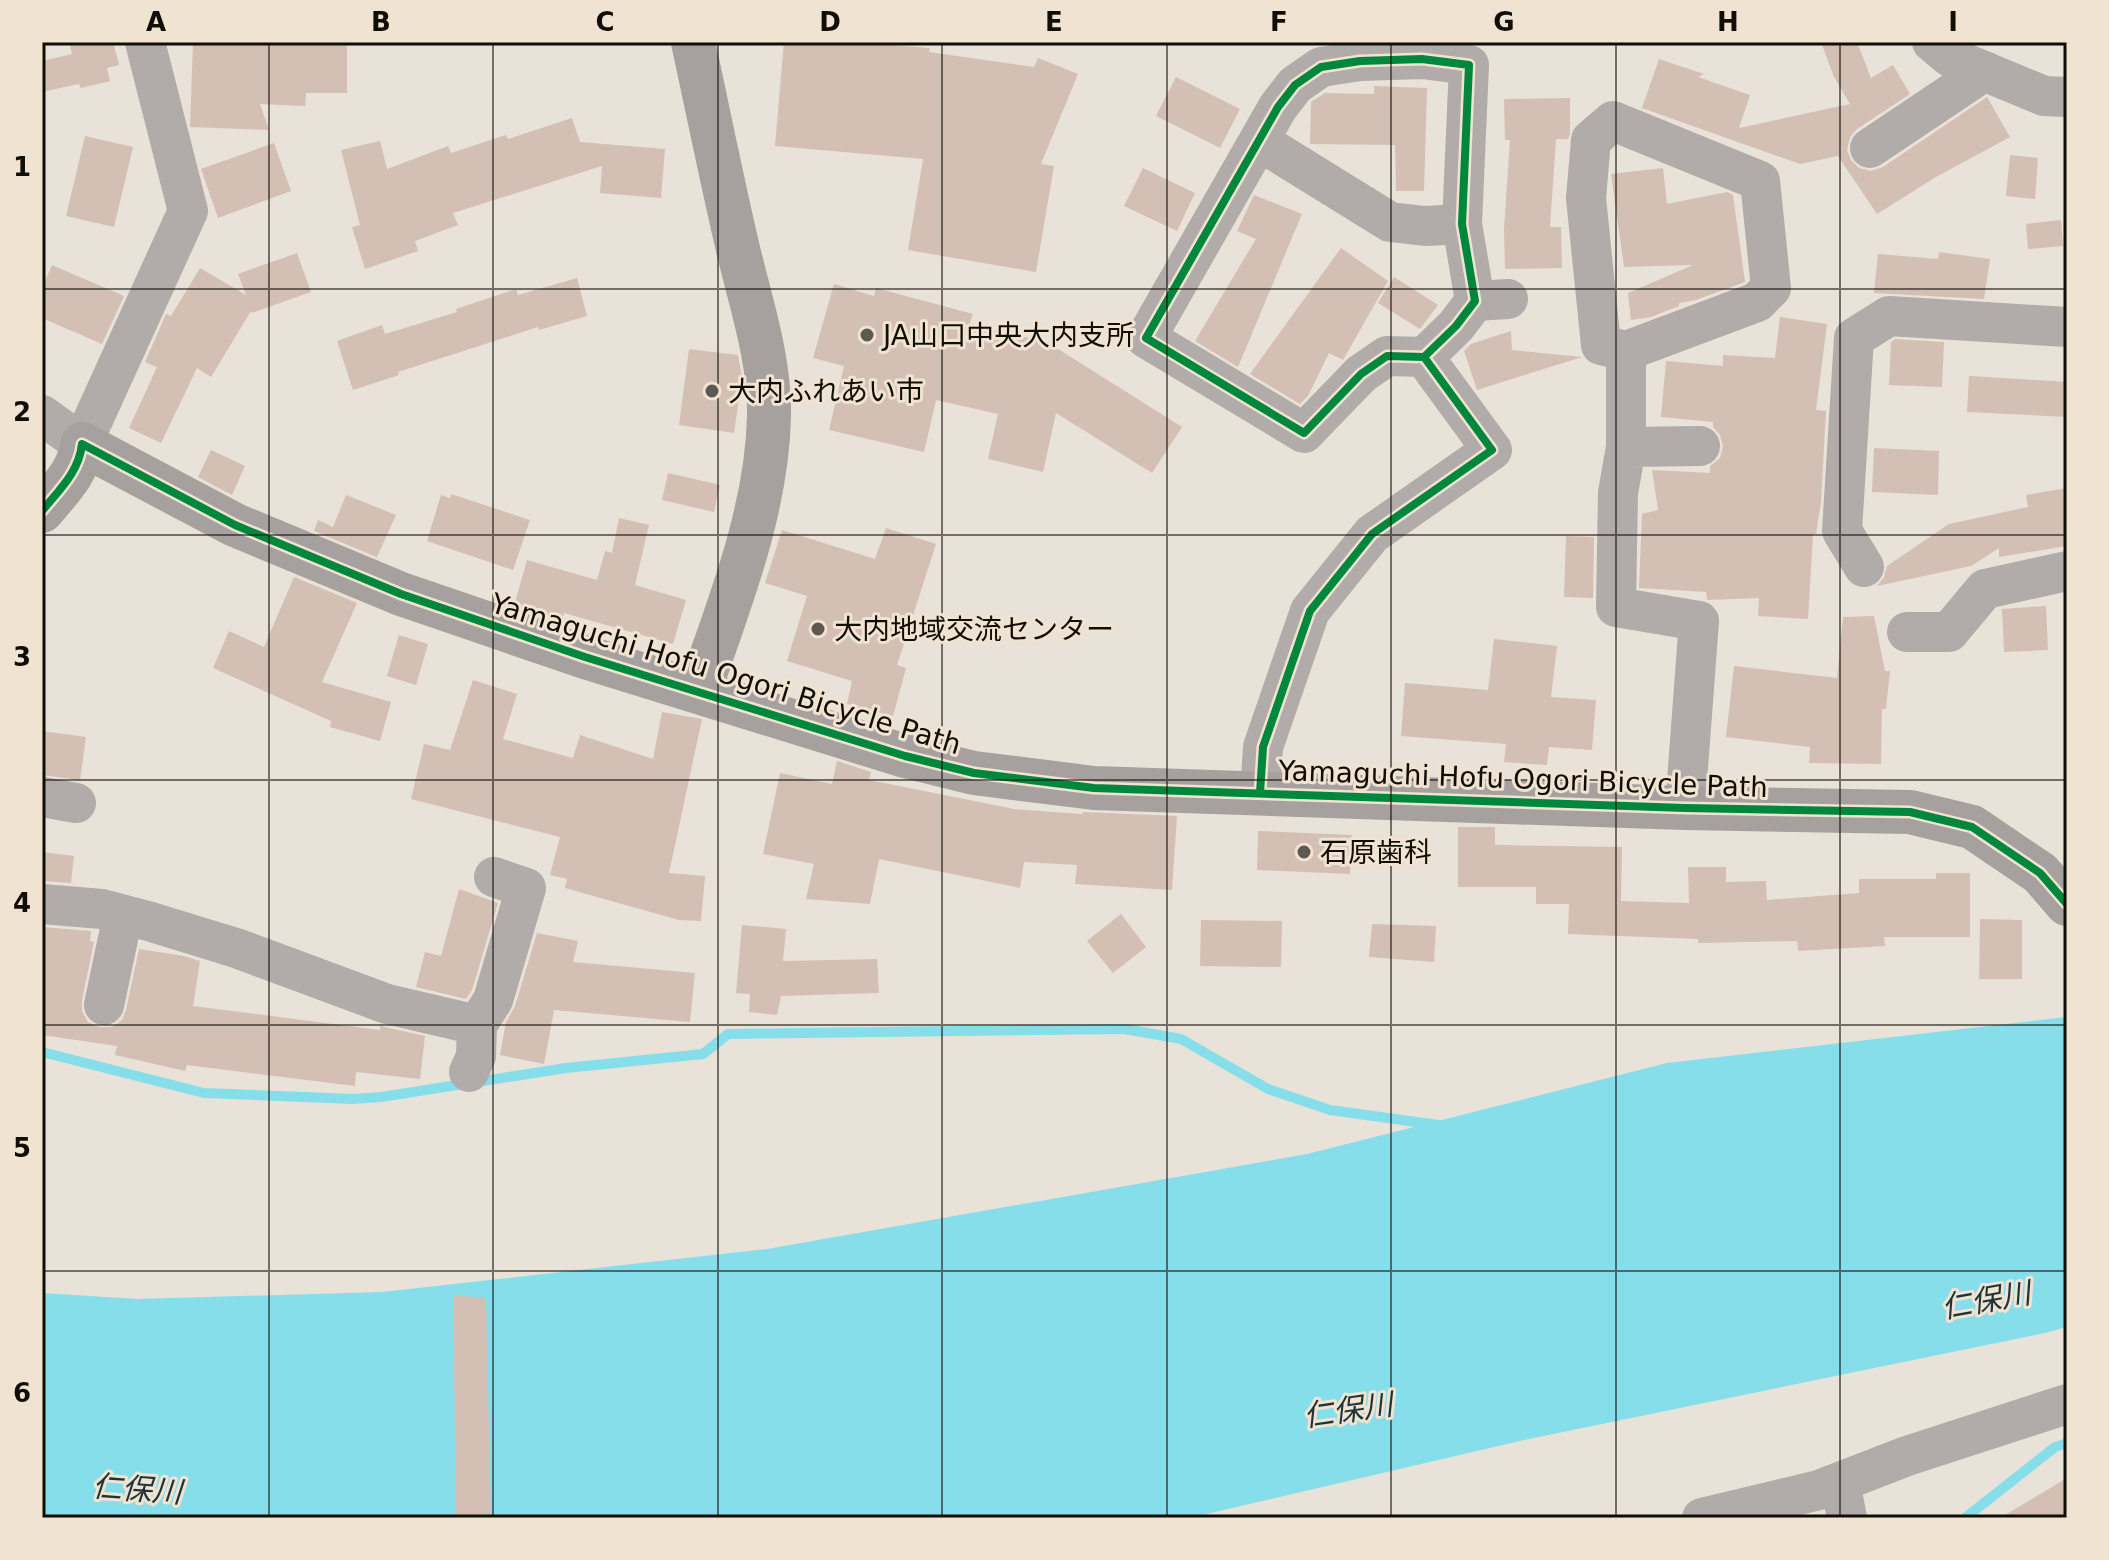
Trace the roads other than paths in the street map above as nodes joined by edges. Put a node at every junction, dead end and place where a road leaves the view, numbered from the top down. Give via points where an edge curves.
1 (145, 42) edge
2 (693, 42) edge
3 (1932, 42) edge
4 (1985, 71) junction
5 (2067, 97) edge
6 (1259, 141) junction
7 (1870, 148) dead end
8 (1462, 224) junction
9 (2067, 327) edge
10 (1626, 351) junction
11 (1424, 357) junction
12 (42, 415) edge
13 (82, 444) junction
14 (1700, 446) dead end
15 (1626, 447) junction
16 (42, 511) edge
17 (1864, 567) dead end
18 (2067, 571) edge
19 (1907, 632) dead end
20 (699, 691) junction
21 (1260, 793) junction
22 (1685, 808) junction
23 (524, 886) dead end
24 (42, 904) edge
25 (2067, 904) edge
26 (123, 915) junction
27 (104, 1005) dead end
28 (477, 1025) junction
29 (469, 1072) dead end
30 (2067, 1404) edge
31 (1844, 1500) edge
32 (1702, 1518) edge

1 - 13 street via 188,211
2 - 20 main road via 756,319 769,415 760,498
3 - 4 street via 1950,57
4 - 5 street via 2044,96
4 - 7 street
6 - 8 street via 1390,222
6 - 8 street via 1295,85 1321,67 1422,59 1469,65
6 - 11 street via 1146,338 1304,433 1361,374 1387,356
8 - 11 street via 1491,300
9 - 17 street via 1889,316 1854,338 1842,531
10 - 10 street via 1757,302 1771,288 1760,181 1613,121 1591,140 1586,198 1601,345
10 - 15 street
11 - 21 street via 1492,450 1372,534 1310,611 1263,747
12 - 13 street
13 - 16 main road via 71,476
13 - 20 main road, Yamaguchi Hofu Ogori Bicycle Path via 235,525 401,594
14 - 15 street
15 - 22 street via 1618,493 1616,607 1699,621
18 - 19 street via 1985,589 1949,632
20 - 21 main road, Yamaguchi Hofu Ogori Bicycle Path via 974,773 1094,788
21 - 22 main road, Yamaguchi Hofu Ogori Bicycle Path
22 - 25 main road, Yamaguchi Hofu Ogori Bicycle Path via 1910,812 1972,827 2040,873
23 - 28 street via 493,1000
24 - 26 street
26 - 27 street
26 - 28 street via 236,948 387,1004
28 - 29 street via 476,1056
30 - 31 street via 1907,1456
31 - 32 street via 1819,1490

